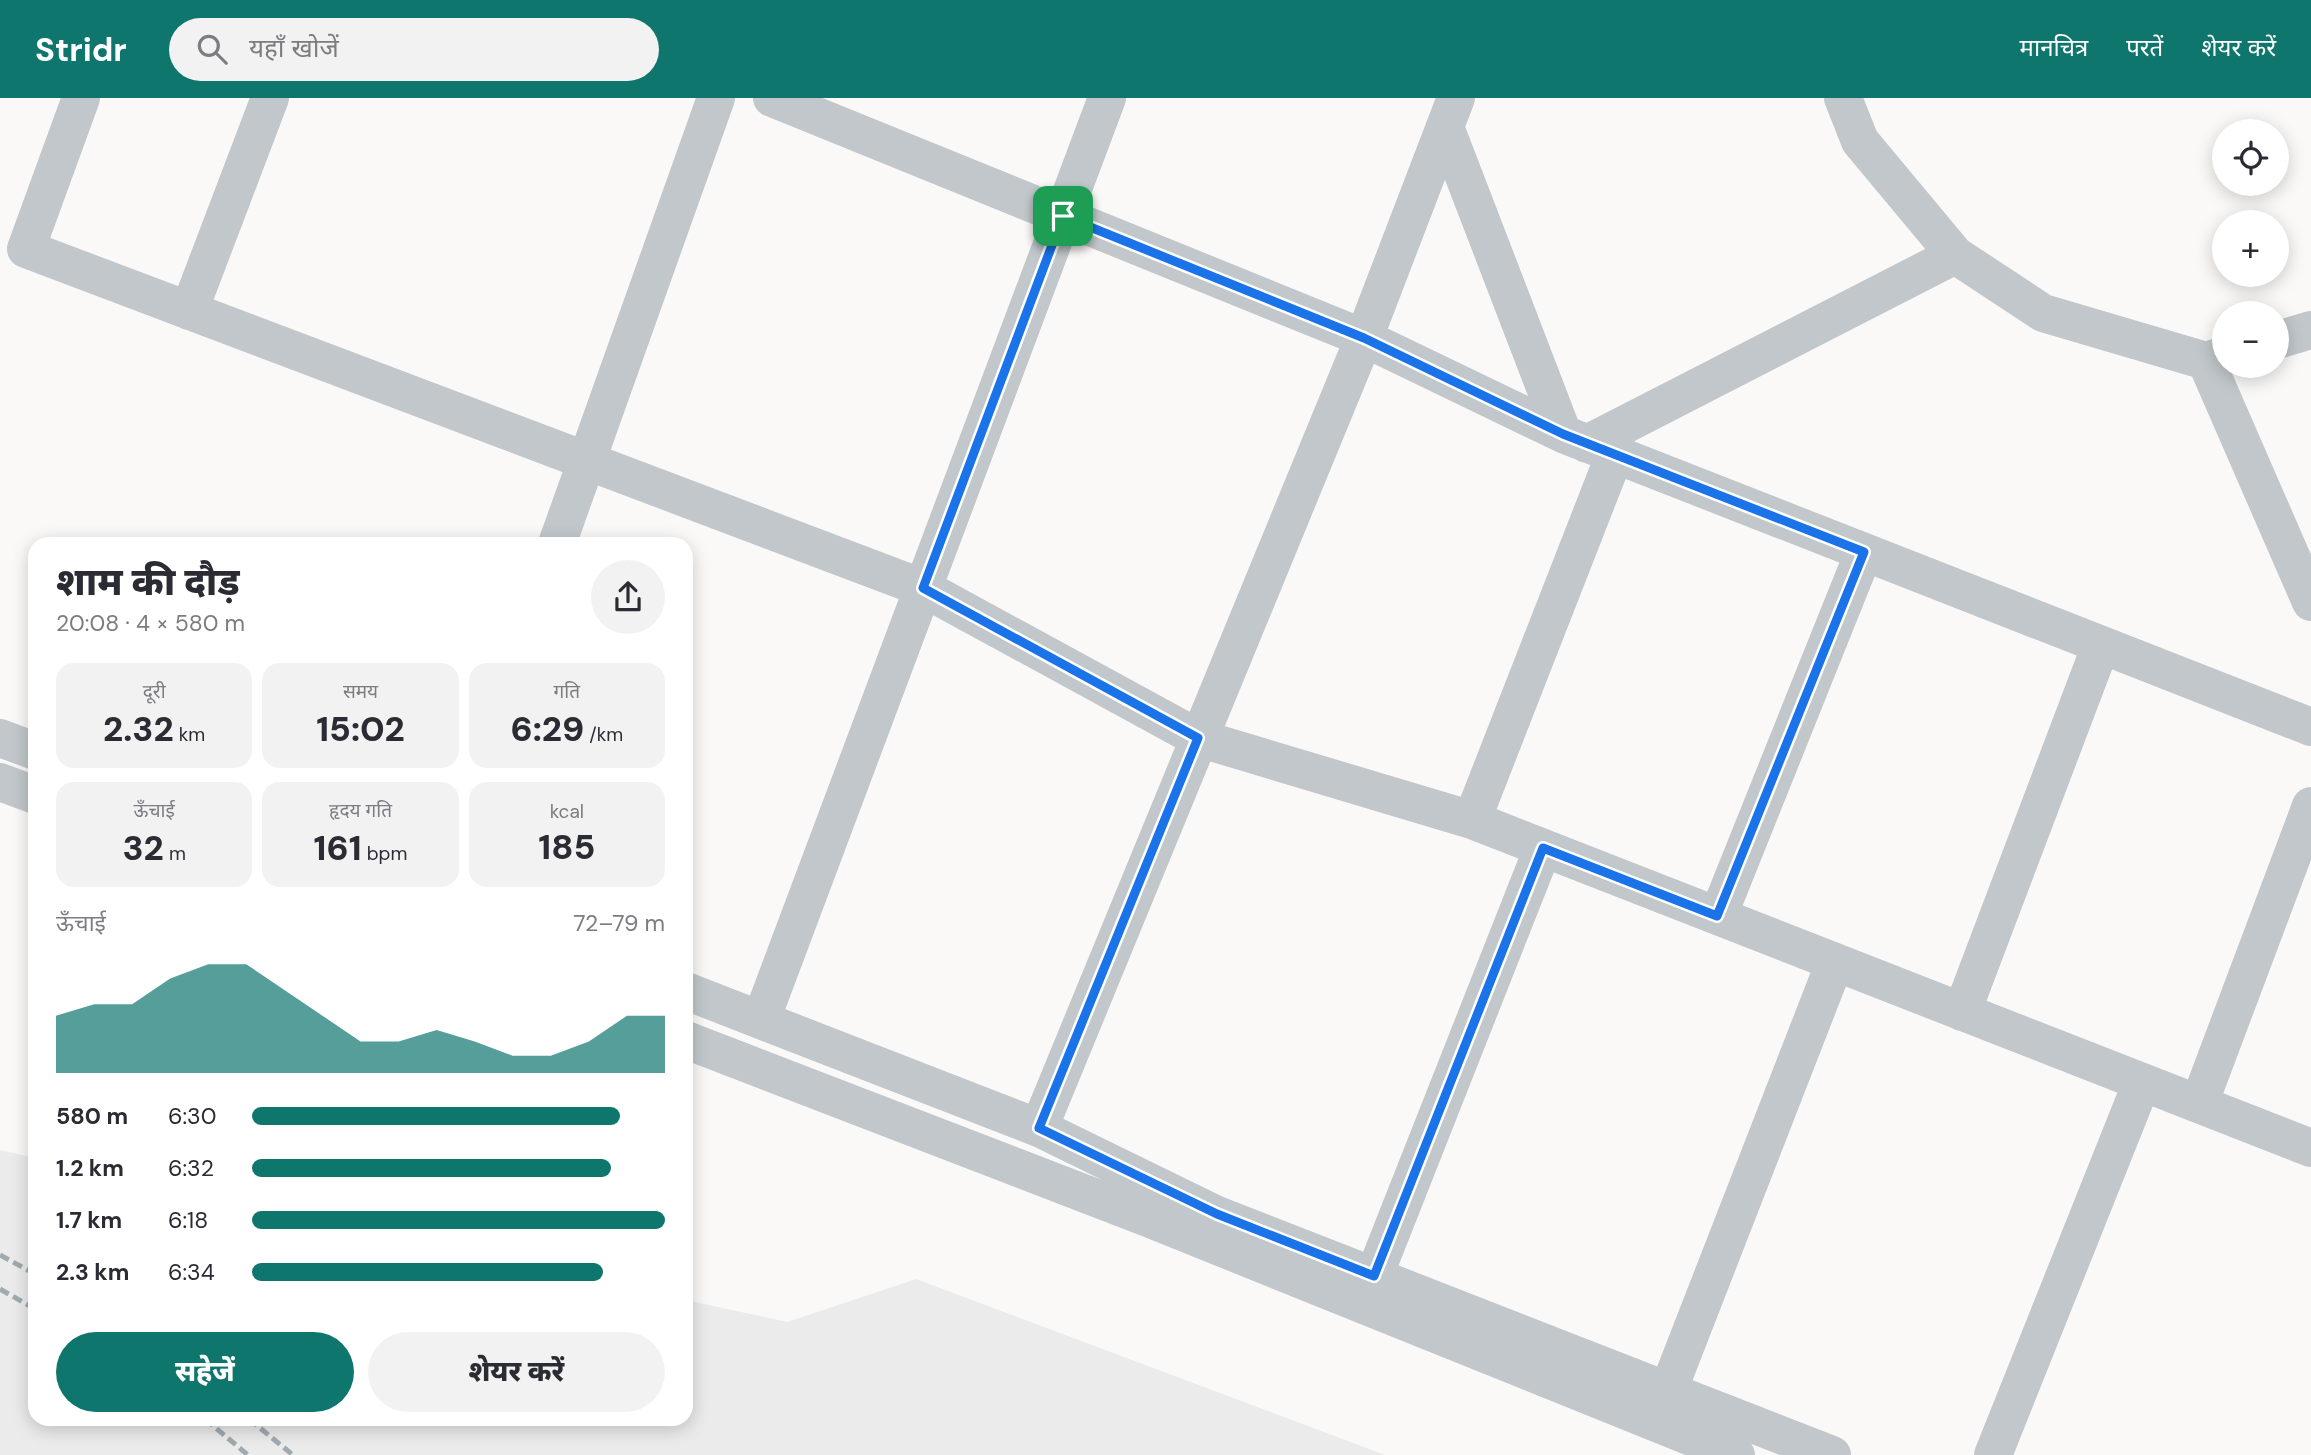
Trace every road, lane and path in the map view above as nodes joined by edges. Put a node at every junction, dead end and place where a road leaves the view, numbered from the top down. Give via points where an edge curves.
1 (80, 98) edge
2 (270, 98) edge
3 (716, 98) edge
4 (772, 98) edge
5 (1107, 98) edge
6 (1843, 98) edge
7 (1447, 107) edge
8 (1063, 216) junction
9 (1955, 255) junction
10 (189, 311) junction
11 (2311, 330) edge
12 (2289, 336) edge
13 (1364, 338) junction
14 (2212, 357) edge
15 (2223, 378) edge
16 (1589, 444) junction
17 (587, 461) junction
18 (559, 537) edge
19 (1864, 552) junction
20 (923, 588) junction
21 (2311, 602) edge
22 (2101, 645) junction
23 (2311, 727) edge
24 (0, 738) edge
25 (1198, 738) junction
26 (28, 748) edge
27 (0, 782) edge
28 (28, 792) edge
29 (2311, 806) edge
30 (1472, 820) junction
31 (1543, 848) junction
32 (1717, 916) junction
33 (1835, 962) junction
34 (693, 994) edge
35 (1962, 1012) junction
36 (761, 1020) junction
37 (693, 1043) edge
38 (2142, 1082) junction
39 (2199, 1104) junction
40 (1039, 1128) junction
41 (2311, 1148) edge
42 (1374, 1276) junction
43 (1668, 1391) junction
44 (1736, 1455) edge
45 (1832, 1455) edge
46 (1993, 1455) edge

1 - 10 street via 26,249
2 - 10 street
3 - 17 street
4 - 8 street
5 - 8 street
6 - 9 street via 1860,141
7 - 13 street
7 - 16 street
8 - 13 street
8 - 20 street
9 - 14 street via 2043,313
9 - 16 street
10 - 17 street
11 - 12 street
13 - 16 street
13 - 25 street
15 - 21 street
16 - 19 street
16 - 30 street
17 - 18 street
17 - 20 street
19 - 22 street
19 - 32 street
20 - 25 street
20 - 36 street
22 - 23 street
22 - 35 street
24 - 26 street
25 - 30 street
25 - 40 street
27 - 28 street
29 - 39 street
30 - 31 street
31 - 32 street
31 - 42 street
32 - 33 street
33 - 35 street
33 - 43 street
34 - 36 street
35 - 38 street
36 - 40 street
37 - 44 street via 1148,1217
38 - 39 street
38 - 46 street
39 - 41 street
40 - 42 street via 1217,1214
42 - 43 street
43 - 45 street

